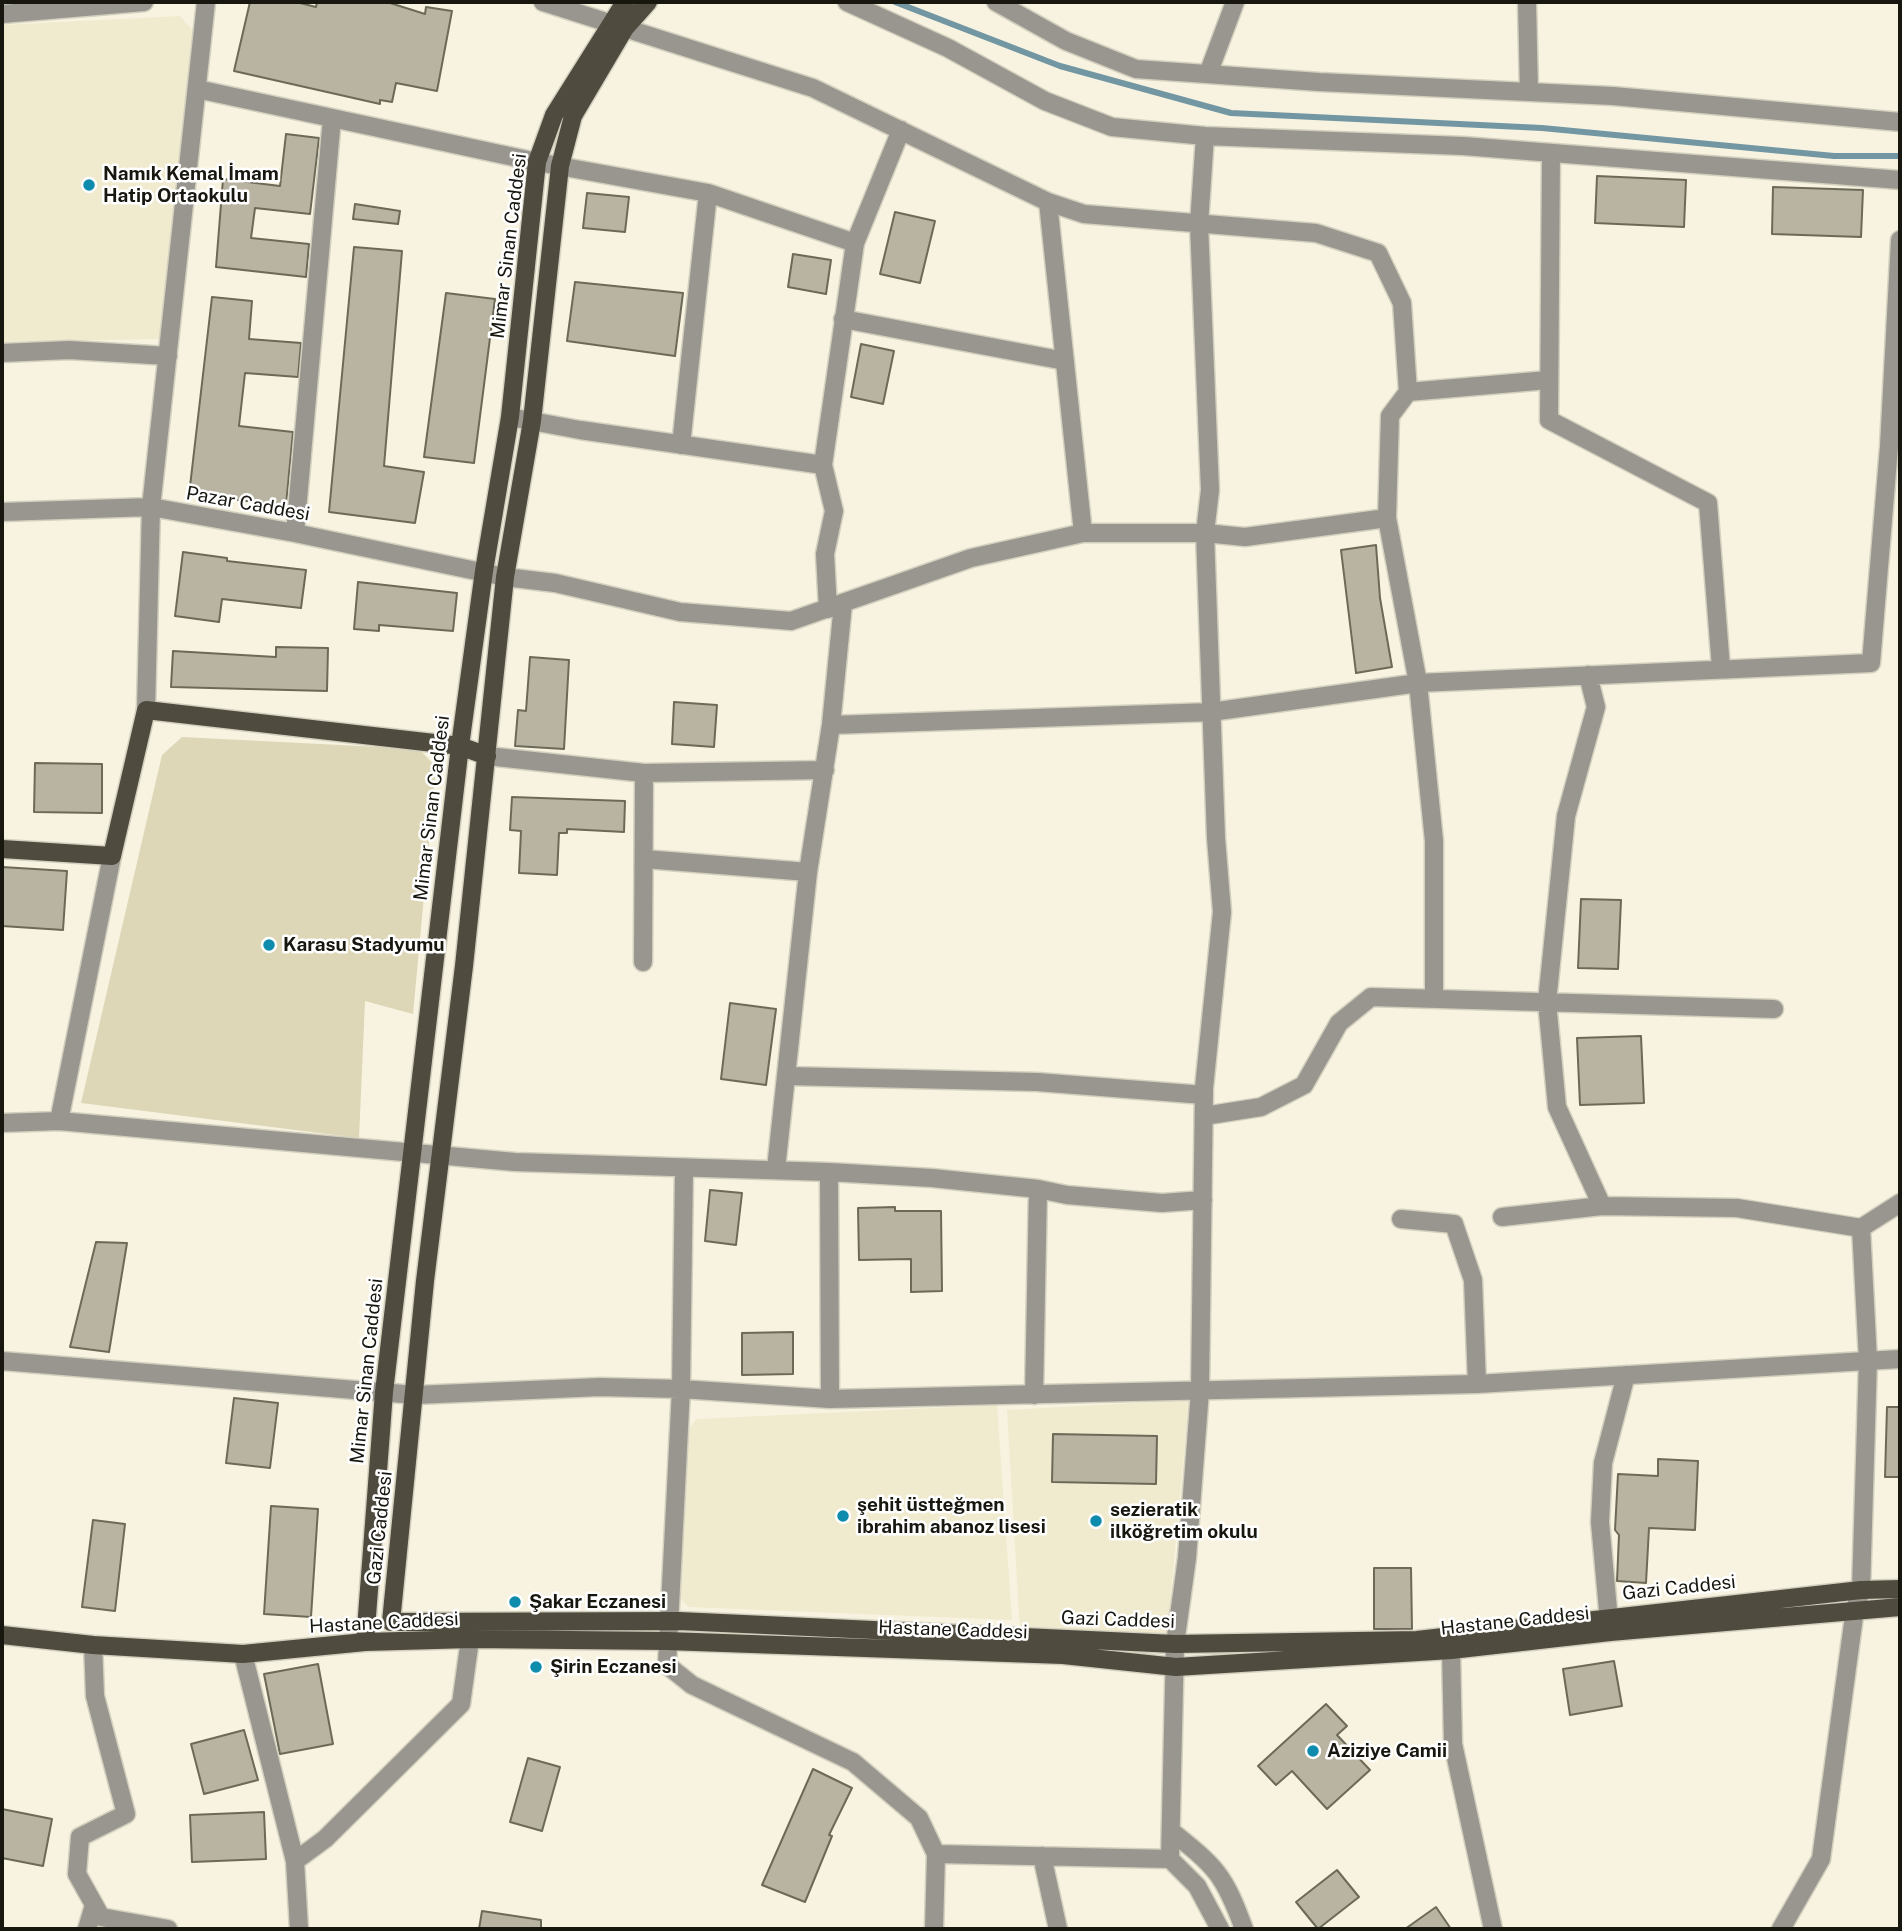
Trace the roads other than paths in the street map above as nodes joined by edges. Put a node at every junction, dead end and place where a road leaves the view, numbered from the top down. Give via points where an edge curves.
1 (144, 2) edge
2 (206, 2) edge
3 (543, 2) edge
4 (625, 2) edge
5 (648, 2) edge
6 (847, 2) edge
7 (996, 2) edge
8 (1235, 2) edge
9 (1527, 2) edge
10 (2, 14) edge
11 (618, 25) junction
12 (1208, 74) junction
13 (197, 89) junction
14 (1529, 91) junction
15 (332, 118) junction
16 (1900, 122) edge
17 (901, 130) junction
18 (1205, 136) junction
19 (1550, 154) junction
20 (537, 162) junction
21 (560, 166) junction
22 (1900, 180) edge
23 (708, 193) junction
24 (1048, 202) junction
25 (1199, 224) junction
26 (855, 243) junction
27 (1900, 252) edge
28 (843, 319) junction
29 (2, 353) edge
30 (168, 356) junction
31 (1065, 361) junction
32 (1548, 380) junction
33 (1408, 392) junction
34 (510, 417) junction
35 (532, 421) junction
36 (681, 445) junction
37 (823, 465) junction
38 (151, 507) junction
39 (2, 512) edge
40 (1387, 518) junction
41 (295, 533) junction
42 (1083, 533) junction
43 (1205, 533) junction
44 (484, 571) junction
45 (505, 577) junction
46 (835, 606) junction
47 (1721, 668) junction
48 (1588, 675) junction
49 (1418, 683) junction
50 (146, 710) junction
51 (1211, 712) junction
52 (831, 725) junction
53 (460, 746) junction
54 (487, 756) junction
55 (824, 770) junction
56 (644, 773) junction
57 (2, 849) edge
58 (112, 856) junction
59 (644, 859) junction
60 (808, 872) junction
61 (643, 961) dead end
62 (1434, 999) junction
63 (1547, 1002) junction
64 (1774, 1009) dead end
65 (787, 1076) junction
66 (1204, 1095) junction
67 (1204, 1116) junction
68 (59, 1121) junction
69 (2, 1122) edge
70 (413, 1154) junction
71 (440, 1156) junction
72 (684, 1169) junction
73 (776, 1169) junction
74 (829, 1172) junction
75 (1038, 1189) junction
76 (1203, 1200) junction
77 (1900, 1203) edge
78 (1602, 1206) junction
79 (1502, 1217) dead end
80 (1401, 1219) dead end
81 (1861, 1228) junction
82 (1900, 1359) edge
83 (1868, 1360) junction
84 (2, 1361) edge
85 (1626, 1375) junction
86 (1477, 1384) junction
87 (681, 1389) junction
88 (1200, 1391) junction
89 (384, 1392) junction
90 (416, 1395) junction
91 (1034, 1395) junction
92 (830, 1399) junction
93 (1900, 1589) edge
94 (1861, 1590) junction
95 (1900, 1607) edge
96 (1855, 1609) junction
97 (668, 1621) junction
98 (391, 1622) junction
99 (1609, 1624) junction
100 (471, 1630) junction
101 (2, 1635) edge
102 (667, 1641) junction
103 (365, 1642) junction
104 (1175, 1644) junction
105 (93, 1645) junction
106 (1451, 1650) junction
107 (243, 1654) junction
108 (1176, 1667) junction
109 (1171, 1831) junction
110 (936, 1854) junction
111 (1042, 1856) junction
112 (1170, 1859) junction
113 (295, 1861) junction
114 (94, 1905) junction
115 (87, 1929) edge
116 (168, 1929) edge
117 (299, 1929) edge
118 (934, 1929) edge
119 (1058, 1929) edge
120 (1220, 1929) edge
121 (1244, 1929) edge
122 (1493, 1929) edge
123 (1781, 1929) edge

1 - 10 street
2 - 13 street
3 - 11 street
4 - 11 main road, Mimar Sinan Caddesi
5 - 11 main road, Mimar Sinan Caddesi
6 - 18 street via 948,48 1045,101 1112,127
7 - 12 street via 1066,41 1136,69
8 - 12 street
9 - 14 street
11 - 17 street via 813,88
11 - 20 main road, Mimar Sinan Caddesi via 554,115
11 - 21 main road, Mimar Sinan Caddesi via 573,116
12 - 14 street
13 - 15 street
13 - 30 street
14 - 16 street
15 - 20 street
15 - 41 street
17 - 24 street
17 - 26 street
18 - 19 street
18 - 25 street
19 - 22 street
19 - 32 street
20 - 21 street
20 - 34 main road, Mimar Sinan Caddesi
21 - 23 street
21 - 35 main road, Mimar Sinan Caddesi
23 - 26 street
23 - 36 street
24 - 25 street via 1084,214
24 - 31 street
25 - 33 street via 1316,233 1378,253 1402,303
25 - 43 street via 1210,490
26 - 28 street
27 - 47 street via 1871,663
28 - 31 street
28 - 37 street
29 - 30 street
30 - 38 street
31 - 42 street
32 - 33 street
32 - 47 street via 1549,420 1708,503
33 - 40 street via 1390,416
34 - 35 street
34 - 44 main road, Mimar Sinan Caddesi
35 - 36 street
35 - 45 main road, Mimar Sinan Caddesi
36 - 37 street
37 - 46 street via 834,511 825,554
38 - 39 street, Pazar Caddesi
38 - 41 street, Pazar Caddesi
38 - 50 street
40 - 43 street, Pazar Caddesi via 1245,537
40 - 49 street
41 - 44 street, Pazar Caddesi
42 - 43 street, Pazar Caddesi
42 - 46 street, Pazar Caddesi via 971,558
43 - 51 street
44 - 45 street, Pazar Caddesi
44 - 53 main road, Mimar Sinan Caddesi
45 - 46 street, Pazar Caddesi via 555,583 680,612 790,621
45 - 54 main road, Mimar Sinan Caddesi
46 - 52 street
47 - 48 street
48 - 49 street
48 - 63 street via 1596,707 1566,816
49 - 51 street
49 - 62 street via 1434,841
50 - 53 main road
50 - 58 main road
51 - 52 street
51 - 66 street via 1222,912
52 - 55 street
53 - 54 main road
53 - 70 main road, Mimar Sinan Caddesi
54 - 56 street
54 - 71 main road, Mimar Sinan Caddesi
55 - 56 street
55 - 60 street
56 - 59 street
57 - 58 main road
58 - 68 street
59 - 60 street
59 - 61 street
60 - 65 street
62 - 63 street
62 - 67 street via 1371,997 1339,1023 1304,1085 1261,1107
63 - 64 street
63 - 78 street via 1557,1107
65 - 66 street via 1037,1082
65 - 73 street
66 - 67 street
67 - 76 street
68 - 69 street
68 - 70 street
70 - 71 street
70 - 89 main road, Mimar Sinan Caddesi
71 - 72 street
71 - 90 main road, Mimar Sinan Caddesi
72 - 73 street
72 - 87 street
73 - 74 street
74 - 75 street
74 - 92 street
75 - 76 street via 1162,1203
75 - 91 street
76 - 88 street
77 - 81 street
78 - 79 street
78 - 81 street via 1737,1208
80 - 86 street via 1454,1224 1473,1280
81 - 83 street
82 - 83 street
83 - 85 street
83 - 94 street
84 - 89 street
85 - 86 street
85 - 99 street via 1603,1463 1600,1522
86 - 88 street
87 - 90 street via 600,1387
87 - 92 street
87 - 97 street
88 - 91 street
88 - 104 street
89 - 90 street
89 - 103 main road, Mimar Sinan Caddesi
90 - 98 main road, Gazi Caddesi
91 - 92 street
93 - 94 main road, Gazi Caddesi
94 - 96 street
94 - 99 main road, Gazi Caddesi
95 - 96 main road, Hastane Caddesi
96 - 99 main road, Hastane Caddesi
96 - 123 street via 1821,1858
97 - 100 main road, Gazi Caddesi
97 - 102 street
97 - 104 main road, Gazi Caddesi
98 - 100 main road, Gazi Caddesi
98 - 103 main road
99 - 104 main road, Gazi Caddesi via 1417,1640
99 - 106 main road, Hastane Caddesi
100 - 102 main road, Hastane Caddesi
100 - 103 main road, Hastane Caddesi
100 - 113 street via 461,1704 325,1839
101 - 105 main road, Hastane Caddesi
102 - 108 main road, Hastane Caddesi via 1063,1655
102 - 110 street via 667,1665 692,1685 853,1762 919,1818
103 - 107 main road, Hastane Caddesi
104 - 108 street
105 - 107 main road, Hastane Caddesi
105 - 114 street via 95,1696 126,1814 80,1837 77,1874
106 - 108 main road, Hastane Caddesi
106 - 122 street via 1453,1744
107 - 113 street
108 - 109 street
109 - 112 street
109 - 121 street via 1211,1863 1230,1889
110 - 111 street
110 - 118 street
111 - 112 street
111 - 119 street
112 - 120 street via 1197,1886
113 - 117 street
114 - 115 street
114 - 116 street via 101,1917

